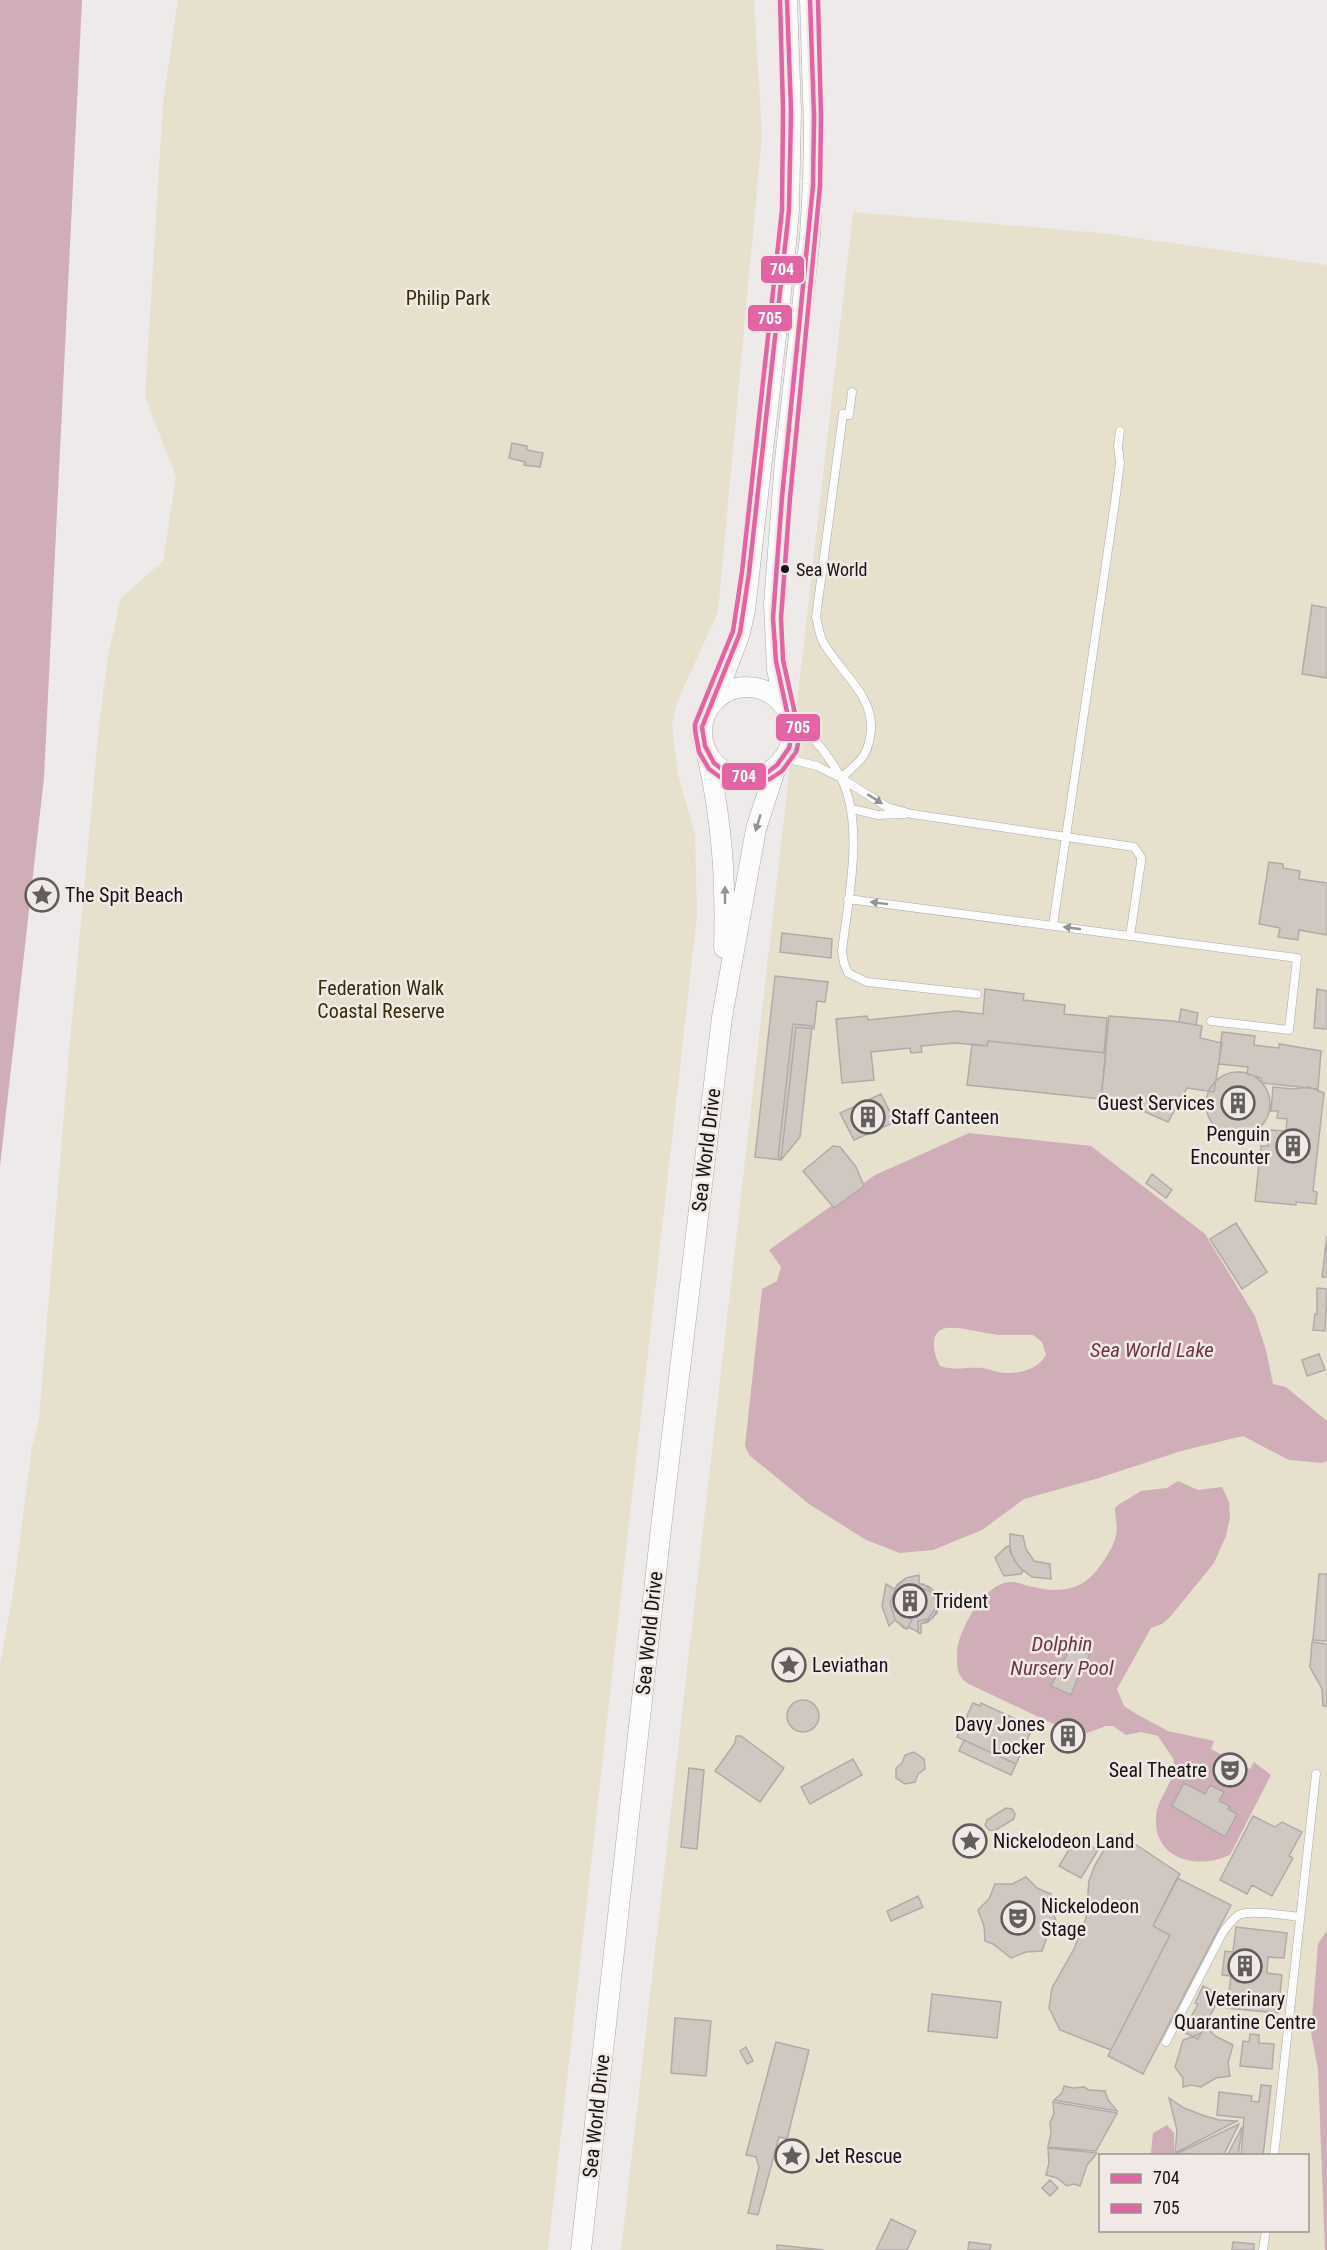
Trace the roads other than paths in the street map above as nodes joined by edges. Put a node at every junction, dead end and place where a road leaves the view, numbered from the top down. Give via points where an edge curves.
1 (787, 0) edge
2 (810, 0) edge
3 (852, 392) dead end
4 (1120, 431) dead end
5 (714, 702) junction
6 (785, 708) junction
7 (707, 754) junction
8 (780, 763) junction
9 (841, 778) junction
10 (852, 809) junction
11 (912, 814) junction
12 (1065, 836) junction
13 (848, 899) junction
14 (1053, 926) junction
15 (1130, 936) junction
16 (977, 994) dead end
17 (722, 1017) junction
18 (1211, 1021) dead end
19 (1316, 1774) dead end
20 (1300, 1917) junction
21 (1166, 2042) dead end
22 (1274, 2154) edge
23 (1266, 2232) edge
24 (581, 2250) edge
25 (1263, 2250) edge

1 - 5 street via 791,152 784,266 745,610
2 - 6 street via 814,130 810,236 785,460 774,604 777,669
3 - 9 lane via 849,415 843,414 816,617 820,637 869,707 873,722 863,757
4 - 12 lane via 1115,502
5 - 6 street via 725,693 752,687 766,691
5 - 7 street via 702,727
6 - 8 street via 792,734 790,747
6 - 9 lane via 816,741
7 - 8 street via 726,772 738,776 764,774
17 -> 7 street, Sea World Drive via 724,863 718,803
8 - 9 lane via 817,766
8 -> 17 street, Sea World Drive via 756,829
9 - 10 lane
9 -> 11 lane via 887,807
10 - 11 lane via 878,815
10 - 13 lane via 854,851
11 - 12 lane
12 - 14 lane
12 - 15 lane via 1127,845 1138,852 1142,862
14 -> 13 lane
13 - 16 lane via 842,951 848,973 867,982
15 -> 14 lane
15 - 18 lane via 1297,958 1289,1030
17 - 24 street, Sea World Drive
19 - 20 lane
20 - 21 lane via 1249,1913 1240,1914 1230,1923
20 - 22 lane
23 - 25 lane

